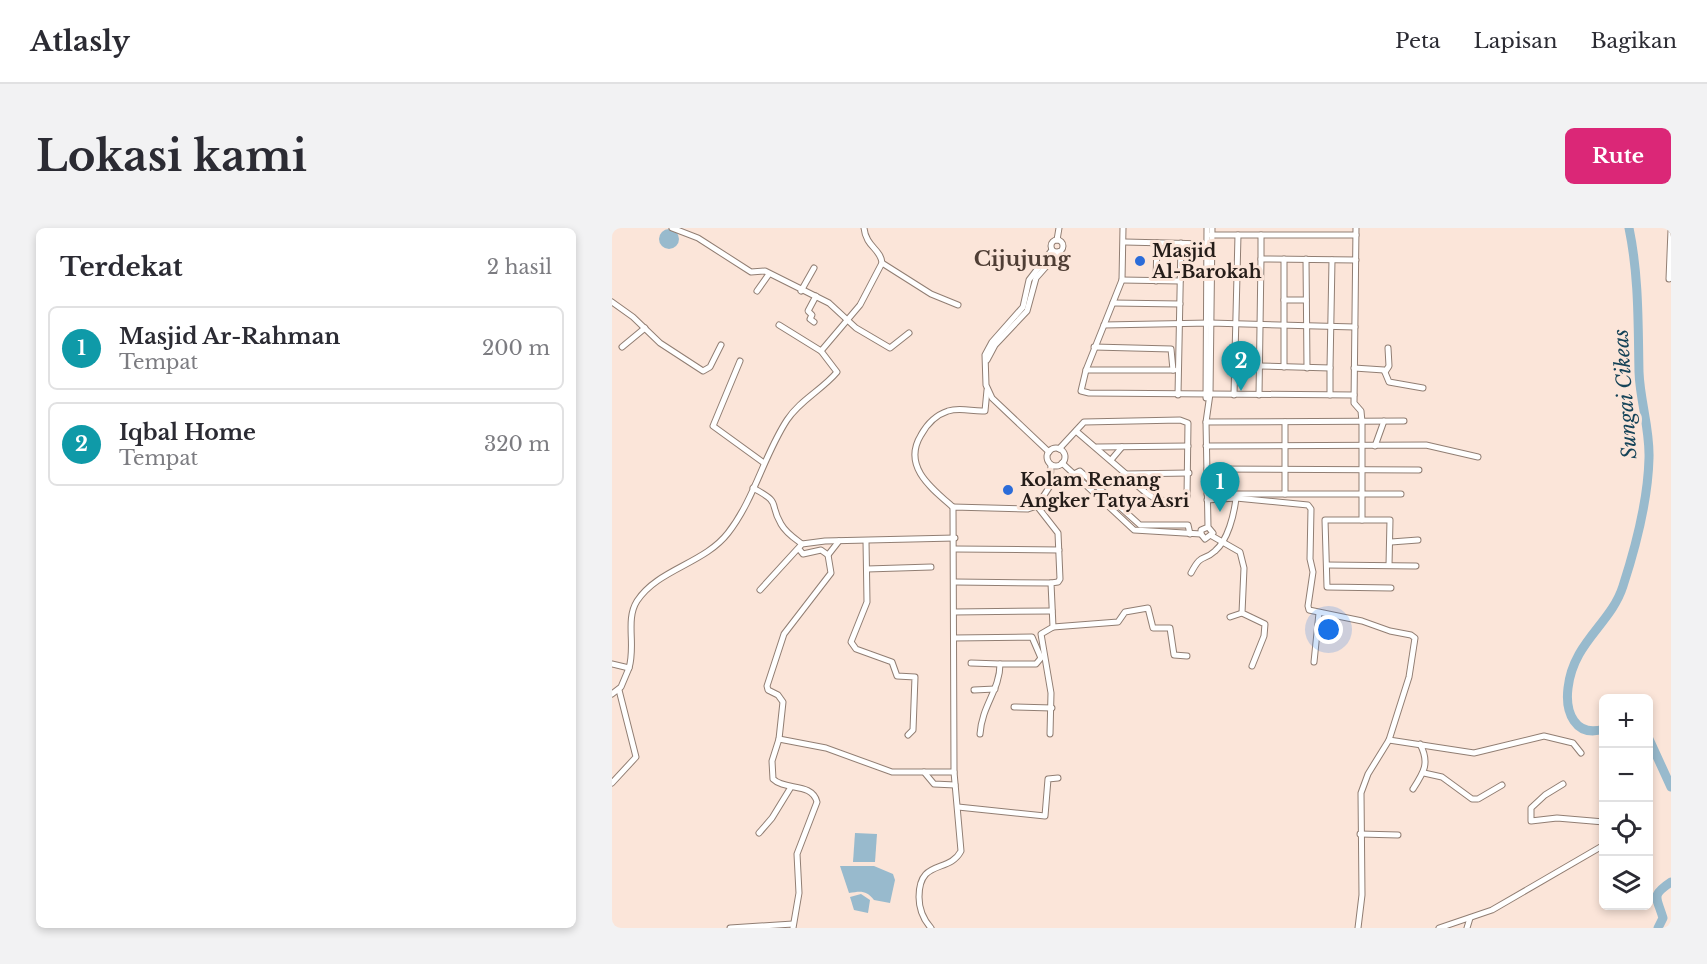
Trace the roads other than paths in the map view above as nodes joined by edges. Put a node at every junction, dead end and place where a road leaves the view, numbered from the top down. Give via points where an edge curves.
1 (672, 228) edge
2 (864, 228) edge
3 (1059, 228) edge
4 (1123, 228) edge
5 (1207, 228) edge
6 (1212, 228) edge
7 (1291, 228) edge
8 (1356, 228) edge
9 (1671, 230) edge
10 (1209, 235) junction
11 (1261, 235) junction
12 (1238, 236) junction
13 (1291, 236) junction
14 (1356, 236) junction
15 (1057, 240) junction
16 (1125, 242) junction
17 (1157, 243) junction
18 (1181, 243) junction
19 (1209, 244) junction
20 (1052, 250) junction
21 (1059, 252) junction
22 (1261, 259) junction
23 (1284, 259) junction
24 (1306, 259) junction
25 (1332, 260) junction
26 (1356, 260) junction
27 (882, 263) junction
28 (814, 268) dead end
29 (769, 274) junction
30 (1669, 279) dead end
31 (1122, 280) junction
32 (1156, 280) junction
33 (1180, 281) junction
34 (757, 291) dead end
35 (801, 291) junction
36 (816, 296) junction
37 (1284, 300) junction
38 (1306, 300) junction
39 (612, 302) edge
40 (1113, 303) junction
41 (1180, 304) junction
42 (958, 305) dead end
43 (848, 321) junction
44 (813, 322) dead end
45 (1208, 323) junction
46 (1237, 324) junction
47 (779, 325) dead end
48 (1104, 325) junction
49 (1179, 325) junction
50 (1260, 325) junction
51 (1284, 325) junction
52 (1306, 326) junction
53 (1331, 326) junction
54 (1354, 327) junction
55 (645, 328) junction
56 (909, 333) dead end
57 (721, 345) dead end
58 (622, 346) dead end
59 (1094, 346) junction
60 (1388, 348) dead end
61 (821, 351) junction
62 (740, 361) dead end
63 (986, 362) junction
64 (1260, 366) junction
65 (1284, 367) junction
66 (1307, 368) junction
67 (1330, 368) junction
68 (1354, 368) junction
69 (1086, 370) junction
70 (1176, 370) junction
71 (1385, 372) junction
72 (1423, 388) dead end
73 (987, 389) junction
74 (1207, 394) junction
75 (1178, 395) junction
76 (1234, 395) junction
77 (1259, 395) junction
78 (1330, 395) junction
79 (1354, 395) junction
80 (1404, 420) dead end
81 (1384, 421) junction
82 (1206, 422) junction
83 (1285, 422) junction
84 (1362, 422) junction
85 (1076, 431) junction
86 (1188, 446) junction
87 (1206, 446) junction
88 (1285, 446) junction
89 (1361, 446) junction
90 (1375, 446) junction
91 (1096, 447) junction
92 (1122, 447) junction
93 (1059, 449) junction
94 (1049, 452) junction
95 (1478, 457) dead end
96 (1111, 460) junction
97 (1062, 463) junction
98 (764, 464) junction
99 (1051, 465) junction
100 (1207, 469) junction
101 (1362, 469) junction
102 (1285, 470) junction
103 (1419, 470) dead end
104 (1189, 473) junction
105 (1074, 474) junction
106 (1126, 474) junction
107 (753, 488) junction
108 (1100, 489) junction
109 (1285, 494) junction
110 (1362, 494) junction
111 (1401, 494) dead end
112 (1095, 495) junction
113 (1207, 497) junction
114 (1236, 498) junction
115 (1037, 506) junction
116 (953, 507) junction
117 (1120, 508) junction
118 (1115, 513) junction
119 (1362, 520) junction
120 (1149, 525) junction
121 (1208, 527) junction
122 (1149, 533) junction
123 (1190, 534) junction
124 (1201, 534) junction
125 (1212, 536) junction
126 (955, 538) junction
127 (866, 540) junction
128 (1418, 540) dead end
129 (839, 541) junction
130 (1221, 541) junction
131 (1391, 542) junction
132 (800, 546) junction
133 (955, 549) junction
134 (1059, 550) junction
135 (828, 555) junction
136 (1327, 565) junction
137 (1389, 565) junction
138 (1416, 566) dead end
139 (931, 567) dead end
140 (867, 569) junction
141 (1191, 573) dead end
142 (955, 582) junction
143 (1051, 583) junction
144 (1391, 588) dead end
145 (760, 590) dead end
146 (1052, 611) junction
147 (954, 612) junction
148 (1242, 613) junction
149 (1319, 614) junction
150 (1230, 617) dead end
151 (1053, 627) junction
152 (954, 638) junction
153 (1187, 656) dead end
154 (1314, 662) dead end
155 (971, 663) dead end
156 (612, 664) edge
157 (1000, 664) junction
158 (1252, 666) dead end
159 (629, 668) junction
160 (995, 689) junction
161 (619, 690) junction
162 (974, 690) dead end
163 (612, 694) edge
164 (1014, 707) dead end
165 (1052, 708) junction
166 (980, 734) dead end
167 (1050, 734) dead end
168 (908, 735) dead end
169 (779, 739) junction
170 (1389, 740) junction
171 (1420, 744) junction
172 (1581, 753) dead end
173 (924, 772) junction
174 (954, 772) junction
175 (1424, 772) junction
176 (1058, 778) dead end
177 (612, 783) edge
178 (1563, 784) dead end
179 (955, 785) junction
180 (1502, 785) dead end
181 (791, 787) junction
182 (1413, 789) dead end
183 (958, 807) junction
184 (1599, 822) edge
185 (759, 833) dead end
186 (1360, 834) junction
187 (1398, 835) dead end
188 (1599, 848) edge
189 (1470, 918) junction
190 (793, 926) edge
191 (730, 927) edge
192 (931, 928) edge
193 (1359, 928) edge
194 (1439, 928) edge
195 (1467, 928) edge

1 - 29 street via 698,238 751,272
2 - 27 street via 866,240 881,256
3 - 15 street
4 - 16 street
5 - 10 street
6 - 10 street
7 - 13 street
8 - 14 street
9 - 30 street
10 - 12 street
10 - 19 street
11 - 12 street
11 - 13 street
11 - 22 street
12 - 46 street
13 - 14 street
14 - 26 street
15 - 20 street via 1052,242
15 - 21 street via 1063,245
16 - 17 street
16 - 31 street
17 - 18 street
17 - 32 street
18 - 19 street
18 - 33 street
19 - 45 street
20 - 21 street
20 - 63 street via 1029,280 1023,307 986,351
21 - 63 street via 1034,282 1023,317 995,345
22 - 23 street
22 - 50 street
23 - 24 street
23 - 37 street
24 - 25 street
24 - 38 street
25 - 26 street
25 - 53 street
26 - 54 street
27 - 42 street via 931,294
27 - 43 street
28 - 35 street
29 - 34 street
29 - 35 street
31 - 32 street
31 - 40 street
32 - 33 street
33 - 41 street
35 - 36 street
36 - 43 street via 838,306
36 - 44 street via 808,311
37 - 38 street
37 - 51 street
38 - 52 street
39 - 55 street
40 - 41 street
40 - 48 street
41 - 49 street
43 - 56 street via 890,348
43 - 61 street
45 - 46 street
45 - 49 street
45 - 74 street
46 - 50 street
46 - 76 street
47 - 61 street
48 - 49 street
48 - 59 street
49 - 70 street
50 - 51 street
50 - 64 street
51 - 52 street
51 - 65 street
52 - 53 street
52 - 66 street
53 - 54 street
53 - 67 street
54 - 68 street
55 - 57 street via 660,344 703,371 710,367
55 - 58 street
59 - 69 street
59 - 70 street via 1171,349
60 - 71 street via 1389,366
61 - 98 street via 837,372 789,417
62 - 98 street via 713,426
63 - 73 street
64 - 65 street
64 - 77 street
65 - 66 street
66 - 67 street
67 - 78 street
68 - 71 street
68 - 79 street
69 - 70 street
69 - 75 street via 1083,392
70 - 75 street
71 - 72 street via 1389,382
73 - 94 street
73 - 116 street via 985,411 957,409 938,416 924,429 915,448 922,479
74 - 75 street
74 - 76 street
74 - 82 street
76 - 77 street
77 - 78 street
78 - 79 street
79 - 84 street
80 - 81 street
81 - 84 street
81 - 90 street
82 - 83 street
82 - 87 street
83 - 84 street
83 - 88 street
84 - 89 street
85 - 86 street via 1084,422 1180,420 1188,423
85 - 91 street
85 - 93 street
86 - 92 street
86 - 104 street
87 - 88 street
87 - 100 street
88 - 89 street
88 - 102 street
89 - 90 street
89 - 101 street
90 - 95 street via 1437,446
91 - 92 street
91 - 96 street
92 - 96 street
93 - 94 street
93 - 97 street via 1064,454
94 - 99 street
96 - 106 street
97 - 99 street
97 - 105 street
98 - 107 street
99 - 115 street via 1050,486
100 - 102 street
100 - 113 street
101 - 102 street
101 - 103 street
101 - 110 street
102 - 109 street
104 - 106 street
104 - 106 street via 1187,497 1154,500
105 - 108 street via 1080,471
105 - 112 street
107 - 132 street via 770,497 780,524
107 - 159 street via 720,541 695,561 658,581 636,603 631,625 634,652
108 - 112 street
108 - 117 street
109 - 110 street
109 - 113 street
110 - 111 street
110 - 119 street
112 - 118 street
113 - 114 street
113 - 121 street
114 - 130 street via 1232,519
114 - 149 street via 1310,507 1313,572 1308,606
115 - 116 street
115 - 134 street via 1057,530
116 - 126 street
117 - 118 street
117 - 120 street via 1138,524
118 - 122 street via 1134,530
119 - 131 street via 1390,520
119 - 136 street via 1323,519
120 - 122 street
120 - 123 street via 1188,525
121 - 124 street
121 - 125 street
122 - 123 street
123 - 124 street
124 - 125 street via 1205,539
125 - 130 street
126 - 127 street
126 - 133 street
127 - 129 street
127 - 140 street
128 - 131 street
129 - 132 street
129 - 135 street
130 - 141 street via 1213,553 1201,557
130 - 148 street via 1234,547 1244,561
131 - 137 street
132 - 135 street via 803,554 820,550
132 - 145 street
133 - 134 street
133 - 142 street
134 - 143 street via 1060,579
135 - 169 street via 831,573 784,634 767,686 783,702
136 - 137 street
136 - 144 street via 1327,587
137 - 138 street
139 - 140 street
140 - 168 street via 865,608 851,642 856,649 892,662 897,676 915,677 912,730
142 - 143 street
142 - 147 street
143 - 146 street
146 - 147 street
146 - 151 street
147 - 152 street
148 - 150 street
148 - 158 street via 1261,620 1266,627
149 - 154 street
149 - 170 street via 1362,621 1415,638
151 - 153 street via 1118,622 1125,612 1148,608 1153,628 1170,628 1174,655
151 - 165 street via 1041,634
152 - 157 street via 1034,639 1039,663
152 - 174 street
155 - 157 street
156 - 159 street
157 - 160 street
159 - 161 street
160 - 162 street
160 - 166 street via 982,714
161 - 163 street
161 - 177 street via 636,758
164 - 165 street
165 - 167 street
169 - 173 street via 826,748 892,772
169 - 181 street via 771,775 775,782
170 - 171 street
170 - 186 street via 1362,787
171 - 172 street via 1476,753 1544,736 1573,743
171 - 175 street via 1426,759
173 - 174 street
173 - 179 street via 934,784
174 - 179 street
175 - 180 street via 1442,777 1472,799
175 - 182 street
176 - 183 street via 1048,779 1045,816
178 - 184 street via 1531,808 1531,821 1557,818
179 - 183 street
181 - 185 street
181 - 190 street via 812,793 817,802 795,863 799,893
183 - 192 street via 960,854 925,874 920,882 920,910
186 - 187 street
186 - 193 street
188 - 189 street
189 - 194 street
189 - 195 street
190 - 191 street

